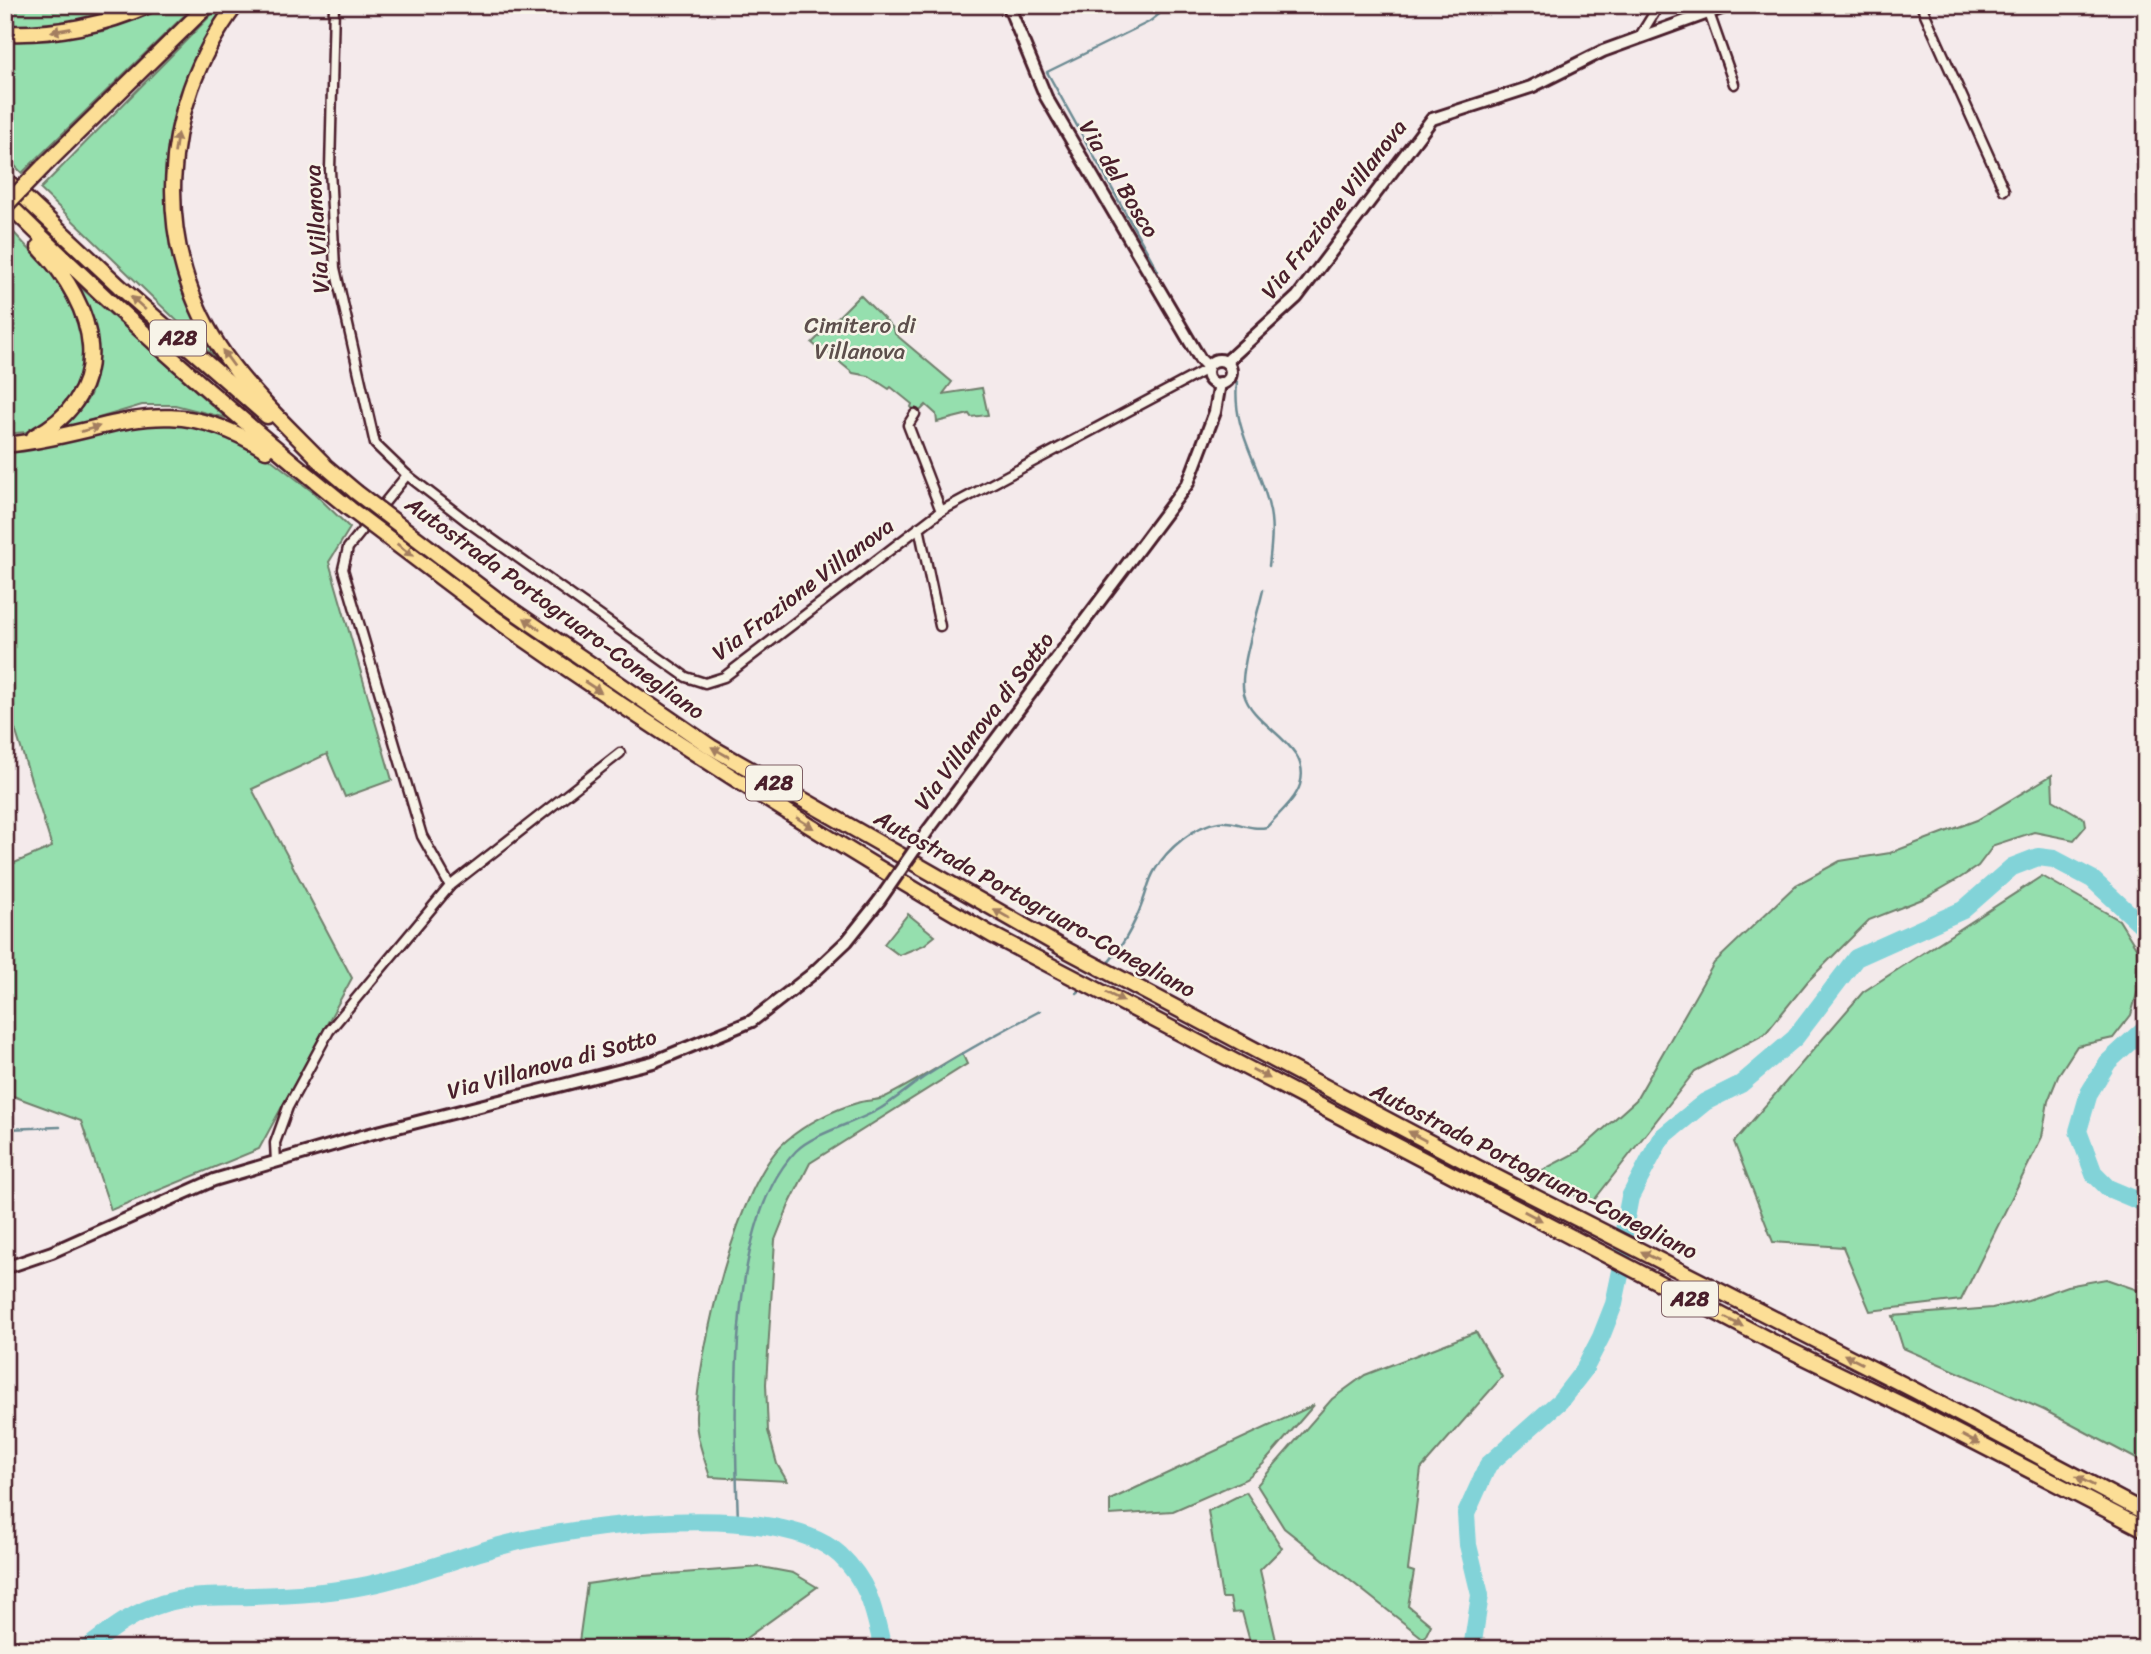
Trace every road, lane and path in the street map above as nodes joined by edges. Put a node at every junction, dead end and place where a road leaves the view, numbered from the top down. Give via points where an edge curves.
1 (149, 5) edge
2 (208, 5) edge
3 (236, 5) edge
4 (334, 5) edge
5 (1008, 5) edge
6 (1659, 5) edge
7 (1730, 5) edge
8 (1921, 5) edge
9 (1709, 13) junction
10 (5, 33) edge
11 (1640, 36) junction
12 (1734, 84) dead end
13 (5, 179) edge
14 (2004, 190) dead end
15 (5, 204) edge
16 (5, 214) edge
17 (1226, 362) junction
18 (1208, 368) junction
19 (1220, 383) junction
20 (915, 414) dead end
21 (23, 443) junction
22 (5, 445) edge
23 (323, 463) junction
24 (407, 475) junction
25 (318, 482) junction
26 (942, 510) junction
27 (919, 527) junction
28 (940, 625) dead end
29 (620, 753) dead end
30 (450, 886) junction
31 (276, 1161) junction
32 (5, 1268) edge
33 (2146, 1513) edge
34 (2146, 1530) edge

1 -> 10 highway via 81,27
2 - 15 highway, bridge
23 -> 3 highway via 226,357 191,291 177,240 172,183 180,116 204,52
4 - 24 street, Via Villanova via 330,170 335,268 375,443
5 - 18 street, Via del Bosco via 1046,97
6 - 11 street
7 - 9 street, Via Frazione Villanova
8 - 14 street
9 - 11 street, Via Frazione Villanova
9 - 12 street
11 - 17 street, Via Frazione Villanova via 1531,87 1432,118 1297,298
23 -> 13 highway, Autostrada Portogruaro-Conegliano / A28 via 219,376
15 - 25 highway, Autostrada Portogruaro-Conegliano / A28 via 216,399
16 - 21 highway via 71,285 91,344 87,377 73,406 46,431
17 - 18 street via 1216,360
17 - 19 street via 1230,373
18 - 19 street via 1210,380
18 - 26 street, Via Frazione Villanova
19 - 31 street, Via Villanova di Sotto, bridge via 1215,412 1188,483 879,901 820,966 752,1021 653,1062
20 - 26 street via 908,425
21 - 22 highway
21 -> 25 highway via 147,416 188,418 251,441
33 -> 23 highway, Autostrada Portogruaro-Conegliano / A28, bridge via 1203,1024 711,747 499,601
24 - 27 street, Via Frazione Villanova via 686,677 705,683 724,677
24 - 30 street via 348,548 343,569 422,836
25 -> 34 highway, Autostrada Portogruaro-Conegliano / A28, bridge via 497,620 608,696 873,866 992,936 1771,1341
26 - 27 street, Via Frazione Villanova
27 - 28 street
29 - 30 street
30 - 31 street via 329,1031 288,1107 275,1143
31 - 32 street, Via Villanova di Sotto via 214,1180

